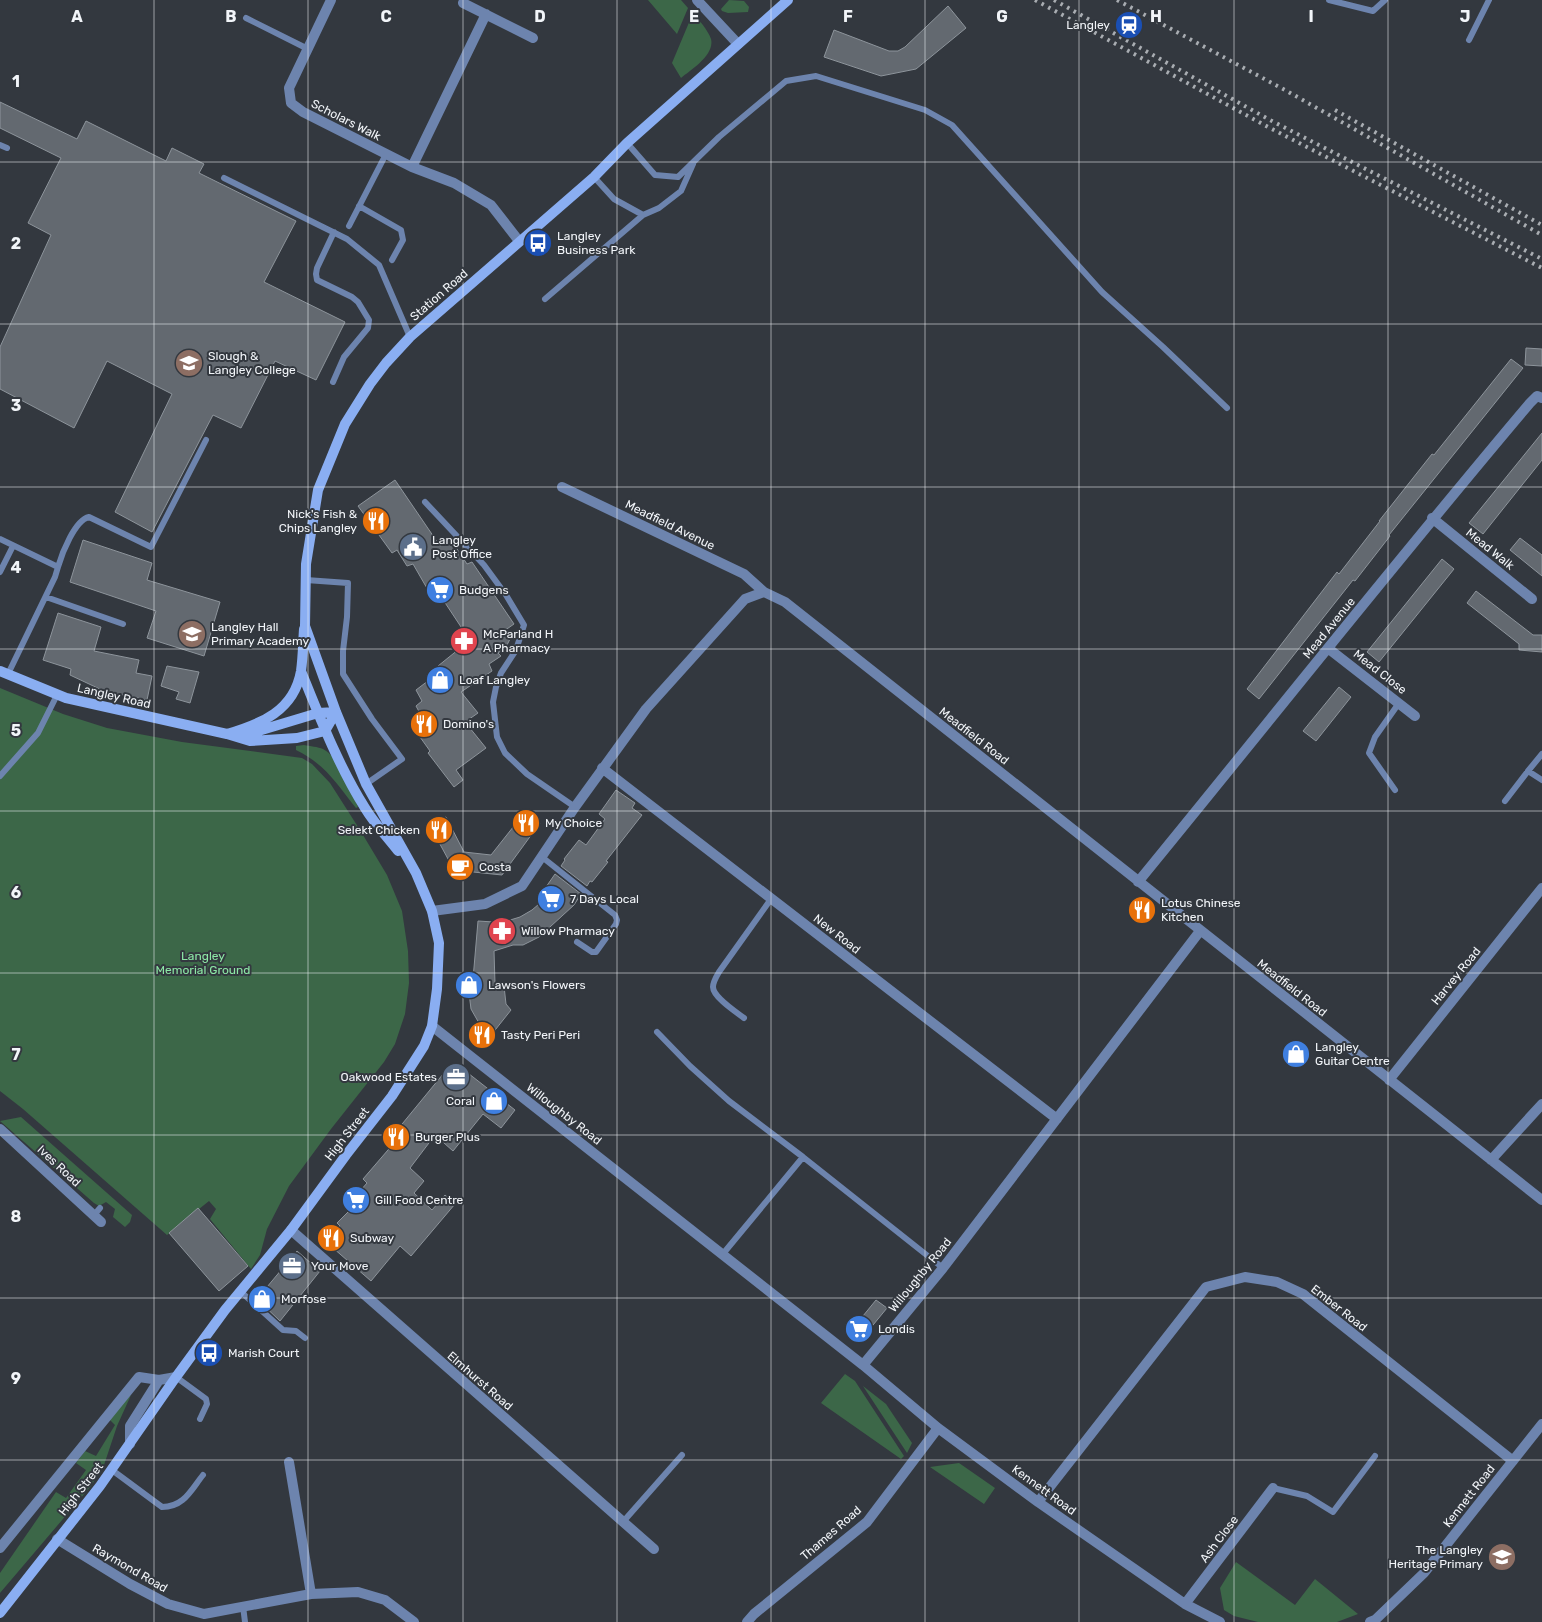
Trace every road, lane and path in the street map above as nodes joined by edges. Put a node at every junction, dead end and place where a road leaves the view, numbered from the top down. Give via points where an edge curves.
1 (331, 0) edge
2 (697, 0) edge
3 (788, 0) edge
4 (1329, 0) edge
5 (1385, 0) edge
6 (1488, 0) edge
7 (463, 3) dead end
8 (486, 14) junction
9 (246, 18) dead end
10 (533, 38) dead end
11 (1469, 40) dead end
12 (738, 44) junction
13 (308, 49) junction
14 (627, 143) junction
15 (0, 145) edge
16 (7, 148) dead end
17 (386, 154) junction
18 (694, 161) junction
19 (412, 168) junction
20 (594, 177) junction
21 (224, 178) dead end
22 (359, 206) junction
23 (643, 215) junction
24 (349, 226) dead end
25 (334, 232) junction
26 (519, 241) junction
27 (392, 260) dead end
28 (545, 300) dead end
29 (410, 337) junction
30 (333, 382) dead end
31 (1542, 398) edge
32 (1227, 408) dead end
33 (206, 440) dead end
34 (562, 487) dead end
35 (425, 502) dead end
36 (1432, 518) junction
37 (0, 540) edge
38 (13, 546) junction
39 (58, 567) junction
40 (0, 572) edge
41 (306, 580) junction
42 (764, 592) junction
43 (46, 596) junction
44 (1532, 599) dead end
45 (123, 624) dead end
46 (305, 626) junction
47 (1329, 649) junction
48 (301, 671) junction
49 (4, 672) edge
50 (57, 695) junction
51 (1399, 704) junction
52 (336, 712) junction
53 (318, 713) junction
54 (1415, 716) dead end
55 (325, 731) junction
56 (227, 734) junction
57 (1542, 754) edge
58 (602, 768) junction
59 (1528, 770) junction
60 (0, 776) edge
61 (1542, 780) edge
62 (366, 784) junction
63 (1395, 790) dead end
64 (1505, 801) dead end
65 (575, 807) junction
66 (542, 857) junction
67 (416, 873) junction
68 (1138, 882) junction
69 (1542, 888) edge
70 (771, 899) junction
71 (432, 911) junction
72 (1200, 931) junction
73 (577, 942) dead end
74 (744, 1018) dead end
75 (432, 1026) junction
76 (657, 1032) dead end
77 (1388, 1080) junction
78 (1542, 1104) edge
79 (1057, 1119) junction
80 (0, 1129) edge
81 (803, 1157) junction
82 (1491, 1160) junction
83 (1542, 1200) edge
84 (99, 1215) dead end
85 (291, 1230) junction
86 (722, 1255) junction
87 (943, 1268) junction
88 (240, 1291) junction
89 (305, 1338) dead end
90 (863, 1365) junction
91 (176, 1377) junction
92 (159, 1380) junction
93 (200, 1419) dead end
94 (1542, 1424) edge
95 (938, 1428) junction
96 (130, 1444) junction
97 (682, 1455) dead end
98 (1375, 1456) dead end
99 (1513, 1461) junction
100 (289, 1462) dead end
101 (112, 1470) junction
102 (203, 1475) dead end
103 (1273, 1488) joint
104 (1038, 1502) junction
105 (622, 1523) junction
106 (57, 1540) junction
107 (0, 1548) edge
108 (654, 1549) dead end
109 (311, 1594) junction
110 (1185, 1604) junction
111 (243, 1606) junction
112 (0, 1613) edge
113 (410, 1620) edge
114 (246, 1622) edge
115 (747, 1622) edge
116 (1220, 1622) edge
117 (1370, 1622) edge

1 - 13 street, Scholars Walk
2 - 12 street
3 - 12 main road, Station Road
4 - 5 lane via 1372,11
6 - 11 lane
7 - 8 street
8 - 10 street
8 - 19 street
9 - 13 lane
12 - 14 main road, Station Road
13 - 17 street, Scholars Walk via 289,88 291,103
14 - 18 lane via 655,175 678,177
14 - 20 main road, Station Road
15 - 16 lane
17 - 19 street, Scholars Walk
17 - 22 lane
18 - 23 lane via 681,192
18 - 32 lane via 775,89 786,81 802,77 816,76 925,110 952,124 1104,294
19 - 26 street, Scholars Walk via 454,183 491,205
20 - 23 lane via 614,199
20 - 26 main road, Station Road
21 - 25 lane
22 - 24 lane
22 - 27 lane via 401,230 403,240
23 - 28 lane
25 - 29 lane via 379,265
25 - 30 lane via 317,268 318,280 352,297 369,320 368,328 344,357
26 - 29 main road, Station Road
29 - 41 main road, Station Road via 370,384 345,424 318,490
31 - 36 street, Mead Avenue via 1537,396 1530,403
33 - 39 lane via 151,547 89,517 76,527
34 - 42 street, Meadfield Avenue via 744,574
35 - 65 lane via 484,565 524,625 516,650 496,687 493,702 497,737 505,753 527,774
36 - 44 street, Mead Walk
36 - 47 street, Mead Avenue
37 - 38 lane
38 - 39 lane
38 - 40 lane
39 - 43 lane
41 - 46 main road, Station Road
41 - 62 lane via 348,583 343,674 402,759
42 - 58 street via 745,599 646,709
42 - 68 street, Meadfield Road via 785,602
43 - 45 lane
43 - 49 lane
46 - 48 main road
46 - 52 main road, Station Road
47 - 51 street, Mead Close
47 - 68 street, Mead Avenue
48 - 53 main road
48 - 56 main road via 298,683 283,708 253,726
49 - 50 main road, Langley Road
50 - 56 main road, Langley Road
50 - 60 lane via 38,734
51 - 54 street, Mead Close
51 - 63 lane via 1375,737 1369,753
52 - 53 main road, Langley Road
52 - 55 main road
52 - 62 main road, High Street
53 - 55 main road, High Street
53 - 56 main road, Langley Road via 250,733
55 - 56 main road, Langley Road via 297,738 250,741
55 - 67 main road, High Street via 365,810
57 - 59 lane
58 - 65 street
58 - 70 street, New Road
59 - 61 lane
59 - 64 lane
62 - 67 main road, High Street
65 - 66 street
66 - 71 street via 522,886 485,904
66 - 73 lane via 615,915 616,924 596,952
67 - 71 main road, High Street
68 - 72 street, Meadfield Road
69 - 77 street, Harvey Road
70 - 74 lane via 719,972 714,984 716,995
70 - 79 street, New Road
71 - 75 main road, High Street via 439,943
72 - 77 street, Meadfield Road
72 - 79 street, Willoughby Road
75 - 85 main road, High Street via 424,1046 392,1096
75 - 86 street, Willoughby Road
76 - 81 lane via 729,1100
77 - 82 street, Meadfield Road
78 - 82 street
79 - 87 street, Willoughby Road
80 - 84 street, Ives Road
81 - 86 lane
81 - 87 lane
82 - 83 street, Meadfield Road
85 - 88 main road, High Street
85 - 105 street, Elmhurst Road
86 - 90 street, Willoughby Road
87 - 90 street, Willoughby Road
88 - 89 lane via 283,1330 296,1331
88 - 91 main road, High Street
90 - 95 street, Kennett Road
91 - 92 street, High Street
91 - 93 lane via 206,1399
91 - 96 main road, High Street
92 - 96 street via 130,1426
92 - 107 street, High Street via 139,1377
94 - 99 street, Kennett Road
95 - 104 street, Kennett Road
95 - 115 street, Thames Road via 868,1522
96 - 101 main road, High Street
97 - 105 lane
98 - 103 lane via 1333,1512 1307,1496
99 - 104 street, Ember Road via 1303,1294 1277,1282 1245,1277 1206,1287
99 - 117 street, Kennett Road via 1424,1573
100 - 109 street
101 - 102 lane via 162,1507 184,1501
101 - 106 main road, High Street
103 - 110 street, Ash Close
104 - 110 street, Kennett Road
105 - 108 street, Elmhurst Road
106 - 111 street, Raymond Road via 168,1604 204,1614
106 - 112 main road, High Street
109 - 111 street, Raymond Road
109 - 113 street, Raymond Road via 358,1592 386,1600
110 - 116 street, Kennett Road
111 - 114 lane

